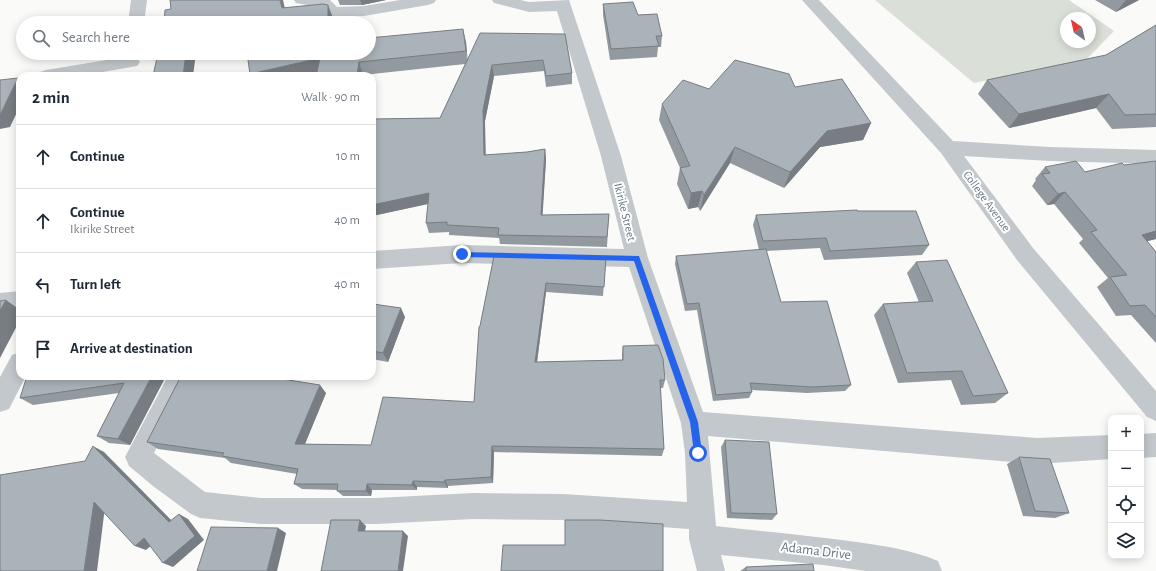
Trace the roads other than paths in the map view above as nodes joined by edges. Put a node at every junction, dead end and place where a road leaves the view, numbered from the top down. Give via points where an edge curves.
1 (139, 0) edge
2 (302, 0) edge
3 (428, 0) edge
4 (500, 0) edge
5 (810, 0) edge
6 (562, 3) edge
7 (137, 16) edge
8 (129, 64) edge
9 (74, 72) edge
10 (948, 148) junction
11 (1156, 157) edge
12 (637, 258) junction
13 (376, 260) edge
14 (16, 301) edge
15 (0, 303) edge
16 (16, 371) edge
17 (179, 380) edge
18 (0, 401) edge
19 (1156, 409) edge
20 (694, 422) junction
21 (1156, 445) edge
22 (1144, 446) edge
23 (1108, 448) edge
24 (702, 528) junction
25 (712, 571) edge
26 (928, 571) edge

1 - 7 street
2 - 3 street via 324,3 333,12 364,11
4 - 6 street via 529,7
5 - 10 street, College Avenue
6 - 12 street, Ikirike Street via 611,156
8 - 9 street
10 - 11 street
10 - 19 street, College Avenue via 1025,254
12 - 13 street via 462,254
12 - 20 street, Ikirike Street
14 - 15 street
16 - 18 street
17 - 24 street, Adama Drive via 138,457 200,505 261,511 376,511 473,506 563,507
20 - 23 street via 1038,451
20 - 24 street, Ikirike Street
21 - 22 street
24 - 25 street, Ikirike Street
24 - 26 street, Adama Drive via 866,557

